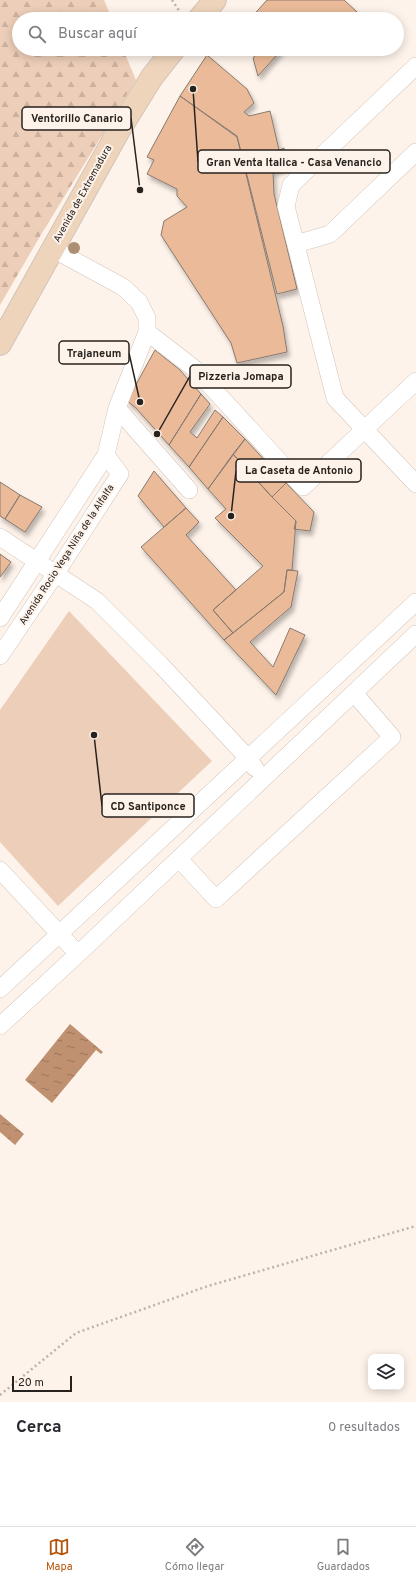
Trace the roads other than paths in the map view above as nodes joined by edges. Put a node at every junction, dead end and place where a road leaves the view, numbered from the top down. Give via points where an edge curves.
1 (215, 0) edge
2 (197, 12) edge
3 (168, 56) edge
4 (416, 66) edge
5 (416, 152) edge
6 (296, 244) junction
7 (53, 248) junction
8 (148, 332) junction
9 (0, 344) edge
10 (416, 381) edge
11 (117, 408) junction
12 (364, 429) junction
13 (106, 455) junction
14 (416, 484) edge
15 (189, 490) dead end
16 (0, 537) edge
17 (37, 561) junction
18 (56, 573) junction
19 (416, 602) edge
20 (0, 618) edge
21 (416, 634) edge
22 (0, 656) edge
23 (354, 692) junction
24 (248, 758) junction
25 (262, 779) junction
26 (179, 859) junction
27 (0, 870) edge
28 (58, 934) junction
29 (78, 954) junction
30 (0, 989) edge
31 (0, 1026) edge

1 - 2 main road
3 - 7 main road, Avenida de Extremadura via 152,77 126,120
4 - 6 street via 291,185 286,206
5 - 6 street via 330,234
6 - 12 street via 335,398
7 - 8 street via 123,287 139,302 147,318
7 - 9 main road, Avenida de Extremadura
8 - 11 street
8 - 12 street via 195,369 303,487
10 - 12 street
11 - 13 street
11 - 15 street
12 - 14 street
13 - 17 street
13 - 18 street, Avenida Rocio Vega Niña de la Alfalfa via 120,474
16 - 17 street
17 - 18 street
17 - 20 street
18 - 22 street, Avenida Rocio Vega Niña de la Alfalfa
18 - 24 street via 97,601
19 - 24 street
21 - 23 street
23 - 25 street
23 - 26 street via 392,737 216,899
24 - 25 street
24 - 28 street
25 - 26 street
26 - 29 street
27 - 28 street
28 - 29 street
28 - 30 street
29 - 31 street

